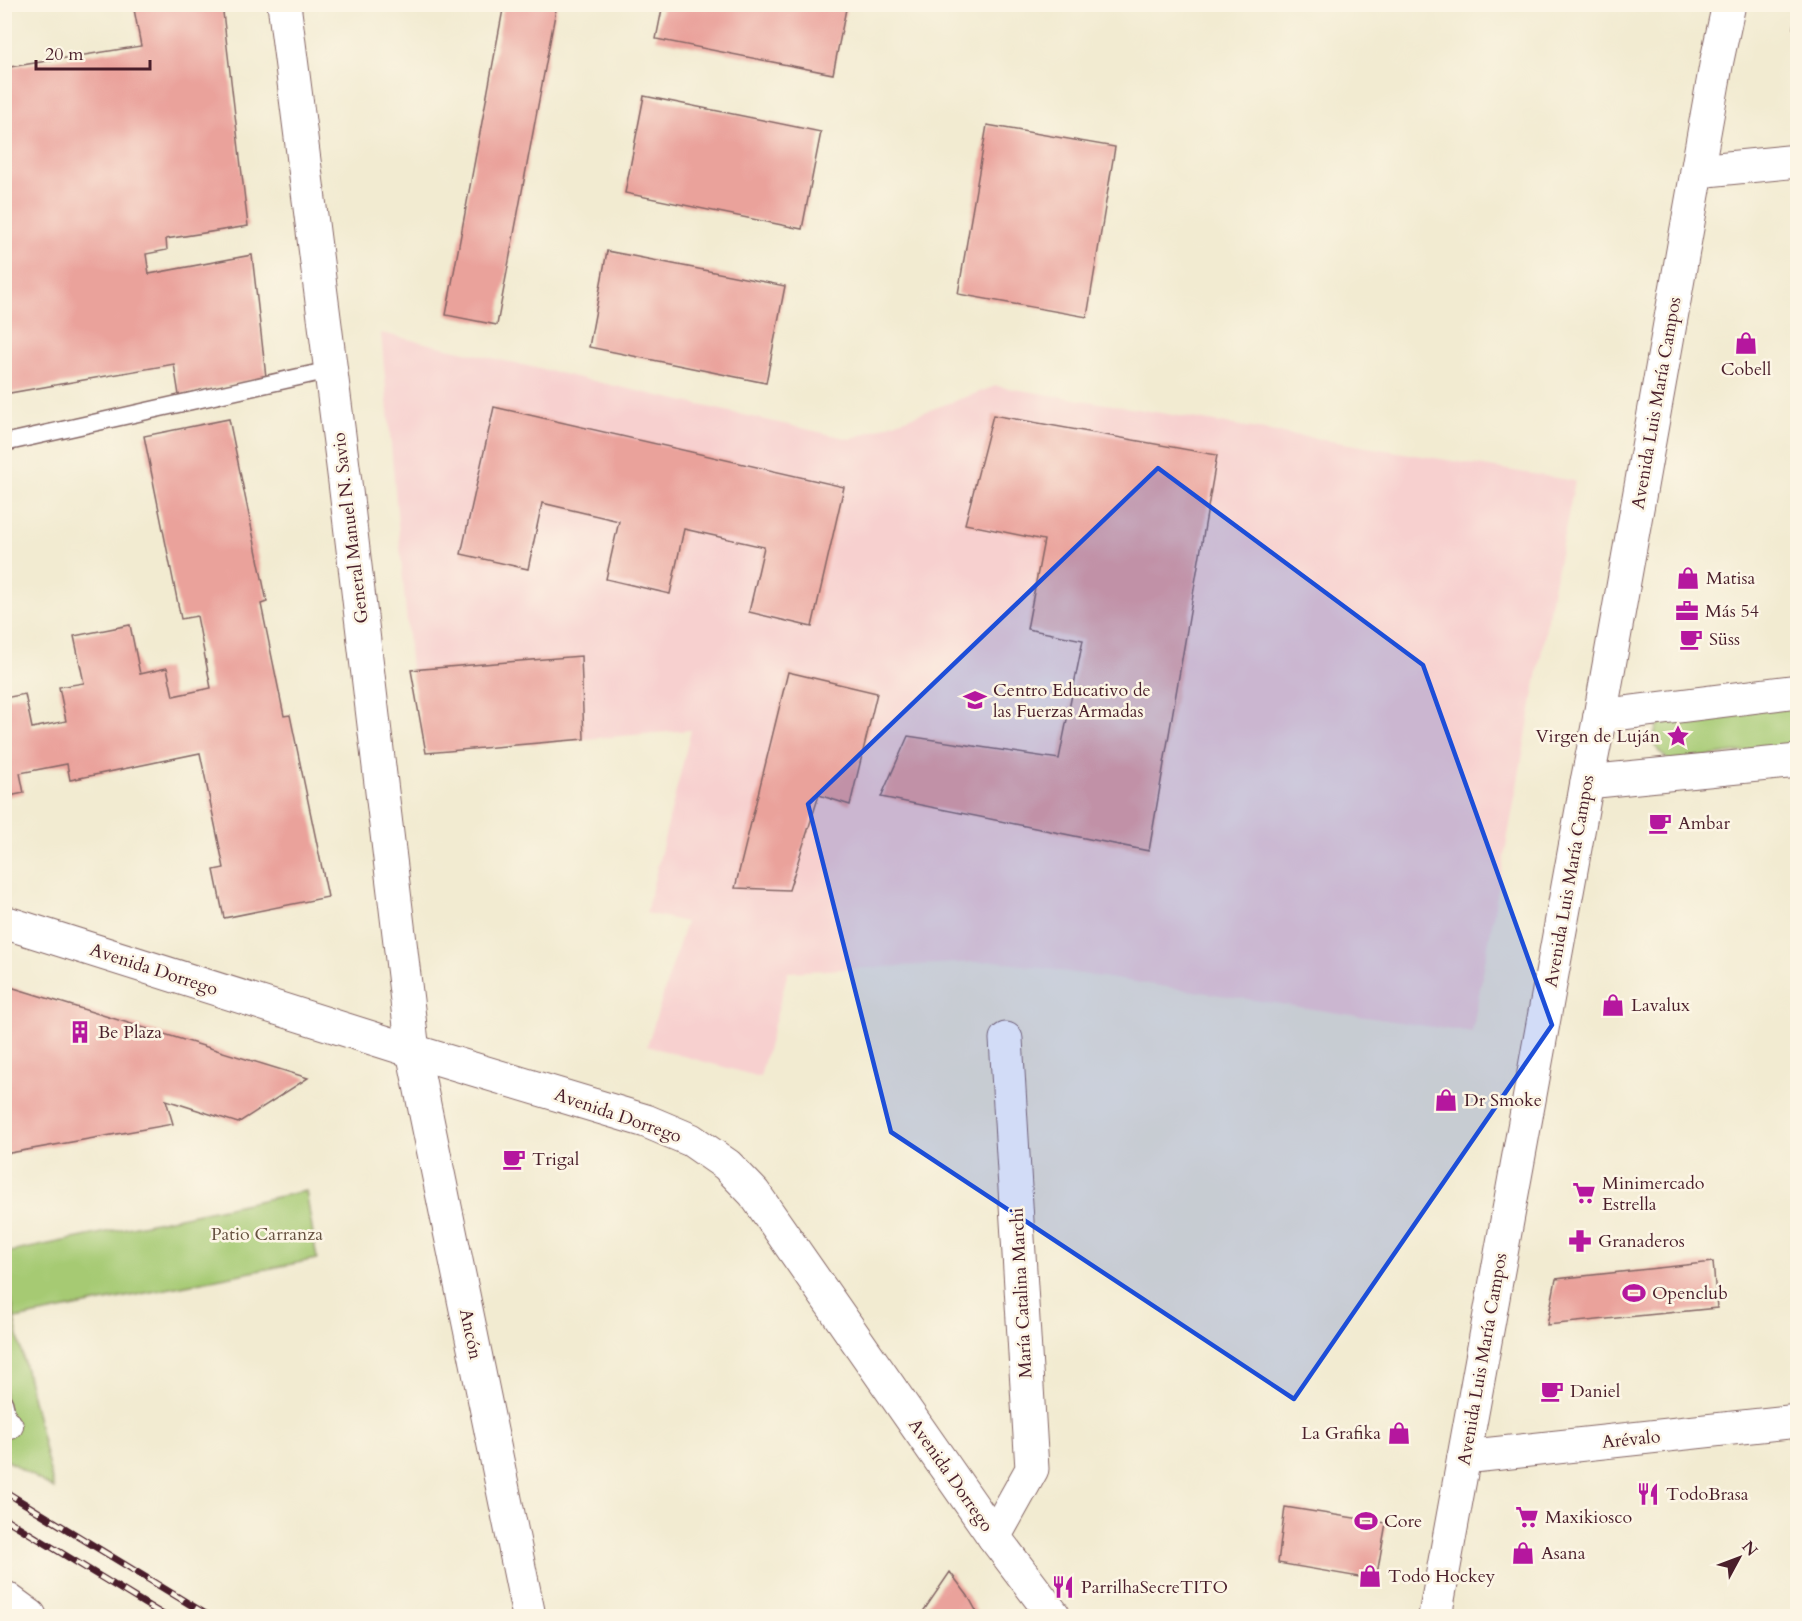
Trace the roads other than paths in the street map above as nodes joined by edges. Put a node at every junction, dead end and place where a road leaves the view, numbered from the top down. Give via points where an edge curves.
1 (284, 4) edge
2 (1729, 4) edge
3 (1797, 161) edge
4 (1697, 171) junction
5 (330, 370) junction
6 (4, 443) edge
7 (1797, 691) edge
8 (1600, 716) junction
9 (1797, 761) edge
10 (1587, 782) junction
11 (4, 922) edge
12 (1006, 1039) dead end
13 (413, 1051) junction
14 (1797, 1420) edge
15 (1464, 1457) junction
16 (994, 1537) junction
17 (4, 1598) edge
18 (30, 1617) edge
19 (530, 1617) edge
20 (1054, 1617) edge
21 (1436, 1617) edge

1 - 5 street, General Manuel N. Savio
2 - 4 street, Avenida Luis María Campos
3 - 4 street
4 - 8 street, Avenida Luis María Campos
5 - 6 lane
5 - 13 street, General Manuel N. Savio
7 - 8 street
8 - 10 street, Avenida Luis María Campos
9 - 10 street
10 - 15 street, Avenida Luis María Campos
11 - 13 street, Avenida Dorrego
12 - 16 street, María Catalina Marchi via 1032,1468
13 - 16 street, Avenida Dorrego via 646,1121 691,1140 727,1165 754,1193
13 - 19 street, Ancón
14 - 15 street, Arévalo
15 - 21 street, Avenida Luis María Campos
16 - 20 street, Avenida Dorrego
17 - 18 street

